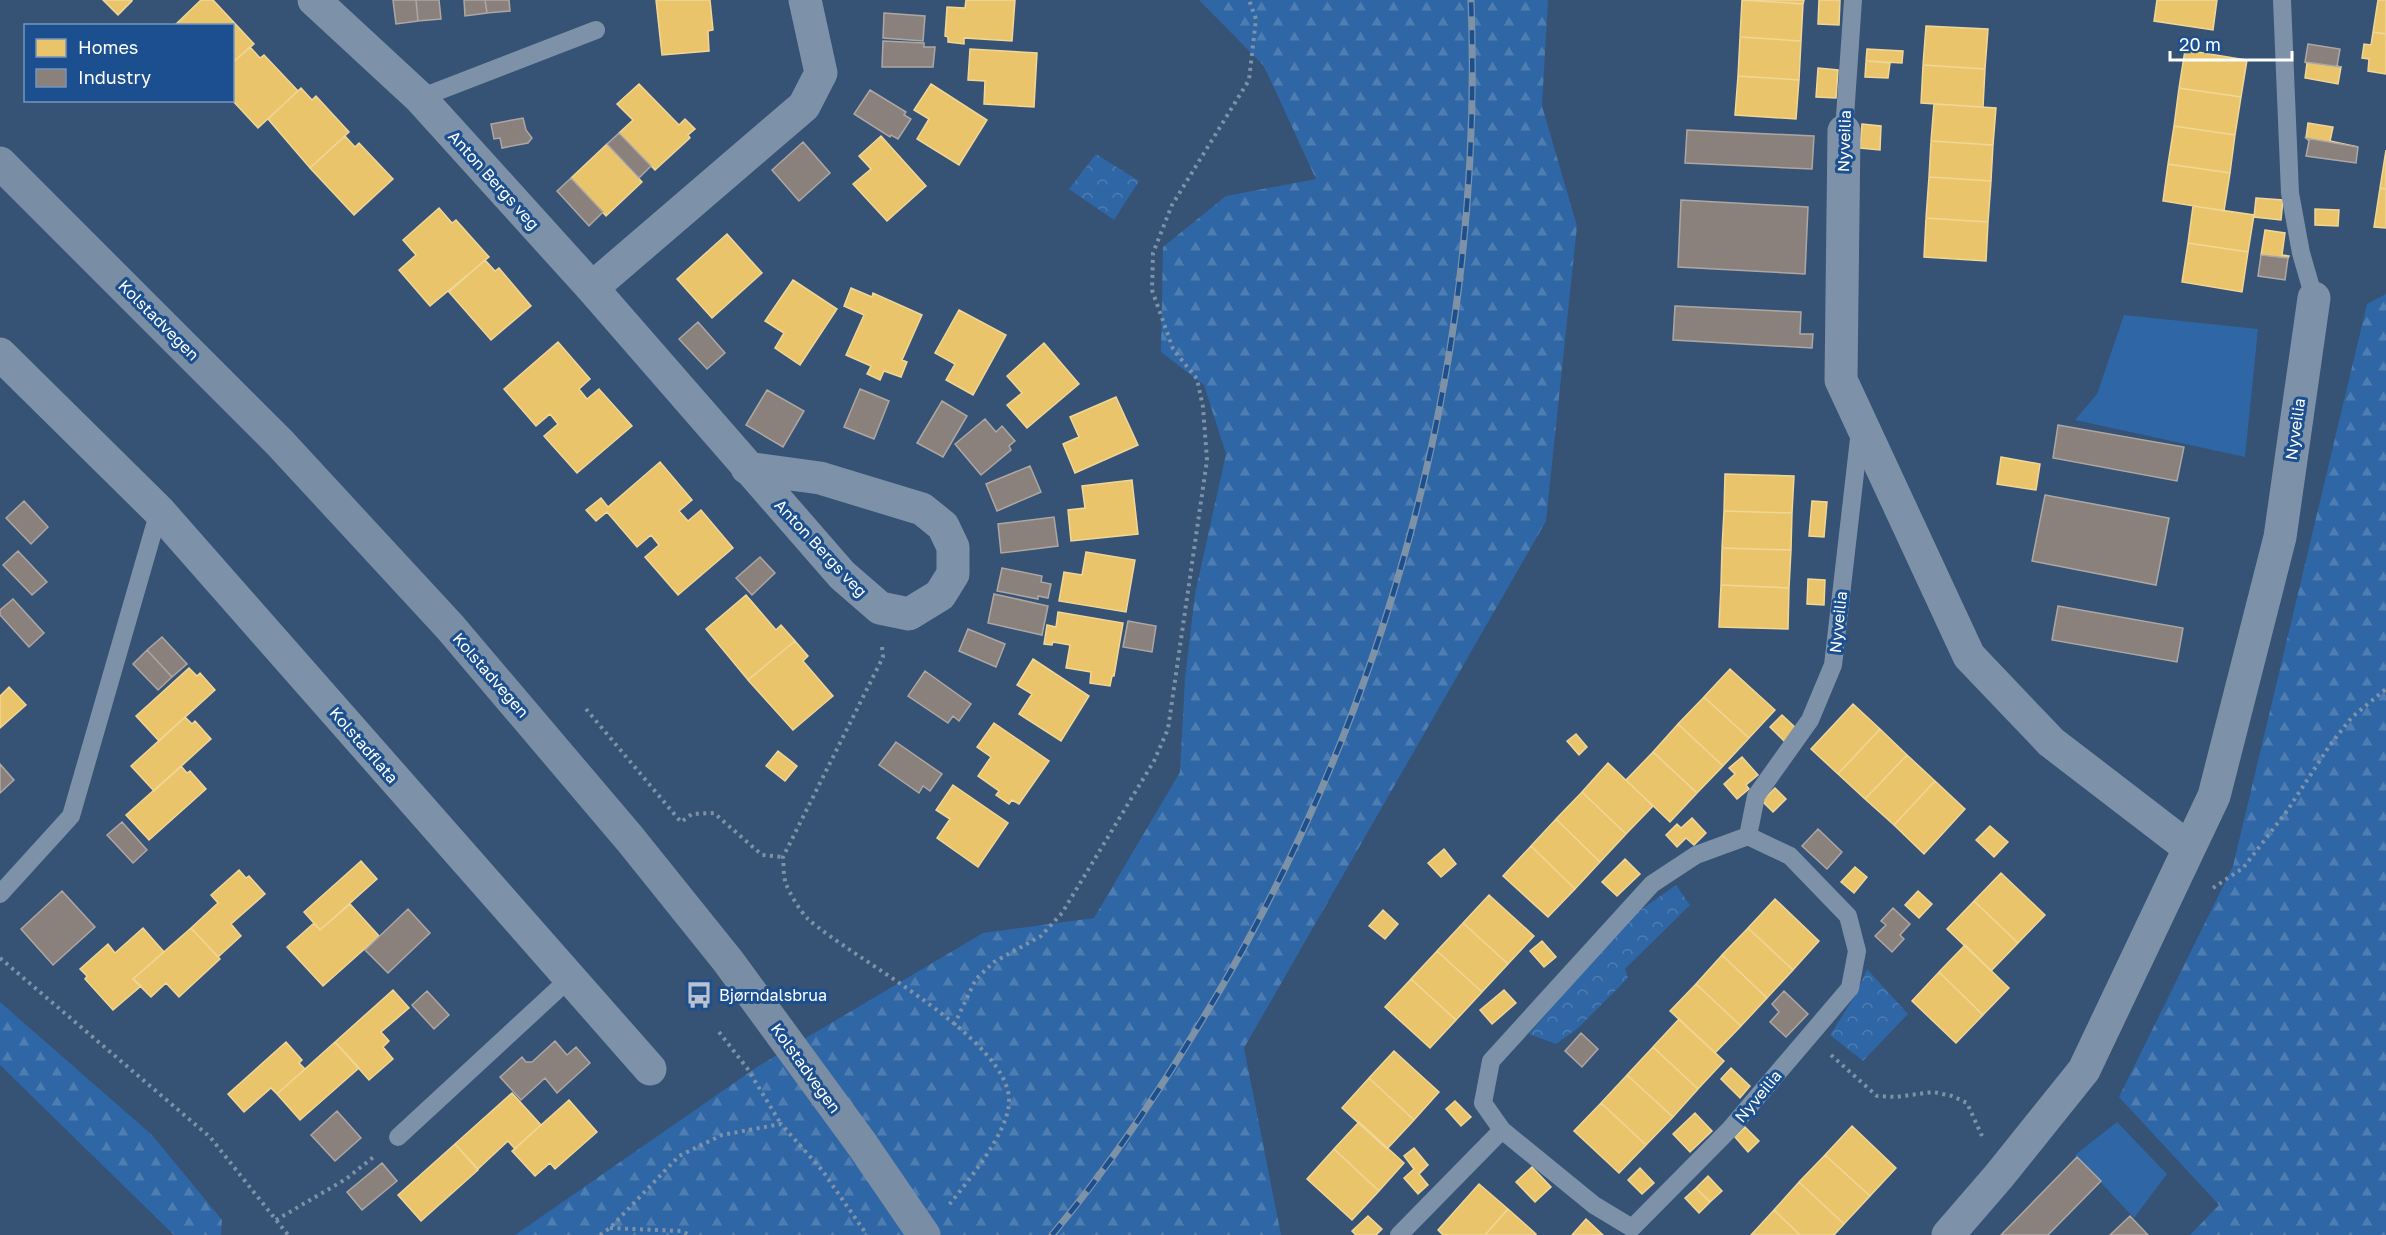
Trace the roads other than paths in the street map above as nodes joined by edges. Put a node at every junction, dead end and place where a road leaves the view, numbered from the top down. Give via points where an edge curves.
1 (314, 0) edge
2 (805, 0) edge
3 (1853, 0) edge
4 (2282, 0) edge
5 (596, 30) dead end
6 (420, 98) junction
7 (1844, 130) joint
8 (0, 163) edge
9 (592, 288) junction
10 (2314, 298) joint
11 (0, 354) edge
12 (1861, 422) junction
13 (747, 468) junction
14 (159, 511) junction
15 (1748, 836) junction
16 (2189, 848) junction
17 (0, 894) edge
18 (570, 978) junction
19 (650, 1069) dead end
20 (1502, 1130) junction
21 (398, 1137) road end
22 (933, 1223) edge
23 (1631, 1232) edge
24 (1399, 1235) edge
25 (1948, 1235) edge

1 - 6 street, Anton Bergs veg
2 - 9 street via 821,73 804,106
3 - 7 lane, Nyveilia
4 - 10 lane, Nyveilia via 2290,193
5 - 6 lane
6 - 9 street, Anton Bergs veg
7 - 12 street, Nyveilia via 1841,380
8 - 22 main road, Kolstadvegen, bridge via 280,443 450,627 630,839 728,961 861,1143
9 - 13 street, Anton Bergs veg
10 - 16 street, Nyveilia via 2280,537 2214,796
11 - 14 street, Kolstadflata
12 - 15 lane, Nyveilia via 1833,665 1810,720 1756,796
12 - 16 street, Nyveilia via 1969,656 2051,742
13 - 13 street, Anton Bergs veg via 820,478 922,509 943,526 953,546 953,574 940,595 909,614 880,608 842,575
14 - 17 lane via 71,816
14 - 18 street, Kolstadflata
15 - 20 lane, Nyveilia via 1696,855 1652,884 1491,1061 1484,1103
15 - 23 lane, Nyveilia via 1790,856 1848,916 1857,951 1850,988 1730,1129
16 - 25 street, Nyveilia via 2084,1070
18 - 19 street, Kolstadflata
18 - 21 lane
20 - 23 lane, Nyveilia
20 - 24 lane

